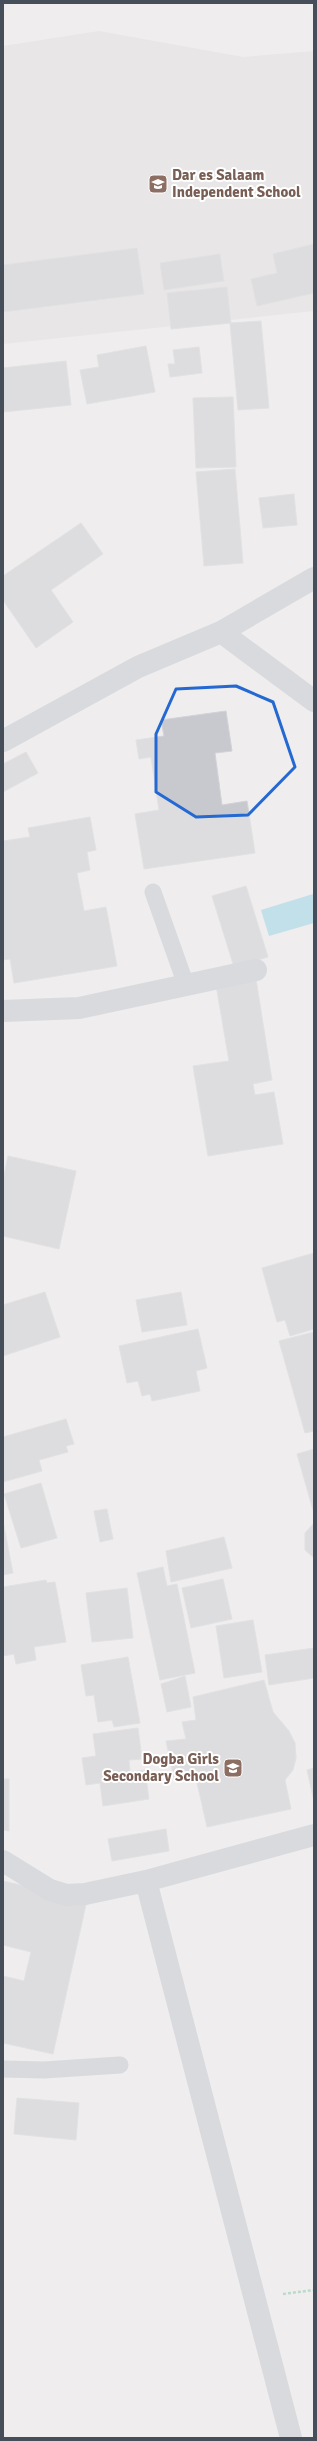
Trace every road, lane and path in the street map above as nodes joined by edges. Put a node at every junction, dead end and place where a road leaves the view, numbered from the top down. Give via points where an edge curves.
1 (314, 578) edge
2 (221, 632) junction
3 (314, 701) edge
4 (3, 741) edge
5 (153, 892) dead end
6 (256, 970) dead end
7 (186, 985) junction
8 (3, 1011) edge
9 (314, 1835) edge
10 (3, 1860) edge
11 (146, 1881) junction
12 (120, 2065) dead end
13 (3, 2069) edge
14 (291, 2438) edge

1 - 2 street
2 - 3 street
2 - 4 street via 138,667
5 - 7 lane
6 - 7 street
7 - 8 street via 80,1008
9 - 11 street
10 - 11 street via 50,1890 67,1895 85,1894
11 - 14 street
12 - 13 lane via 44,2070

